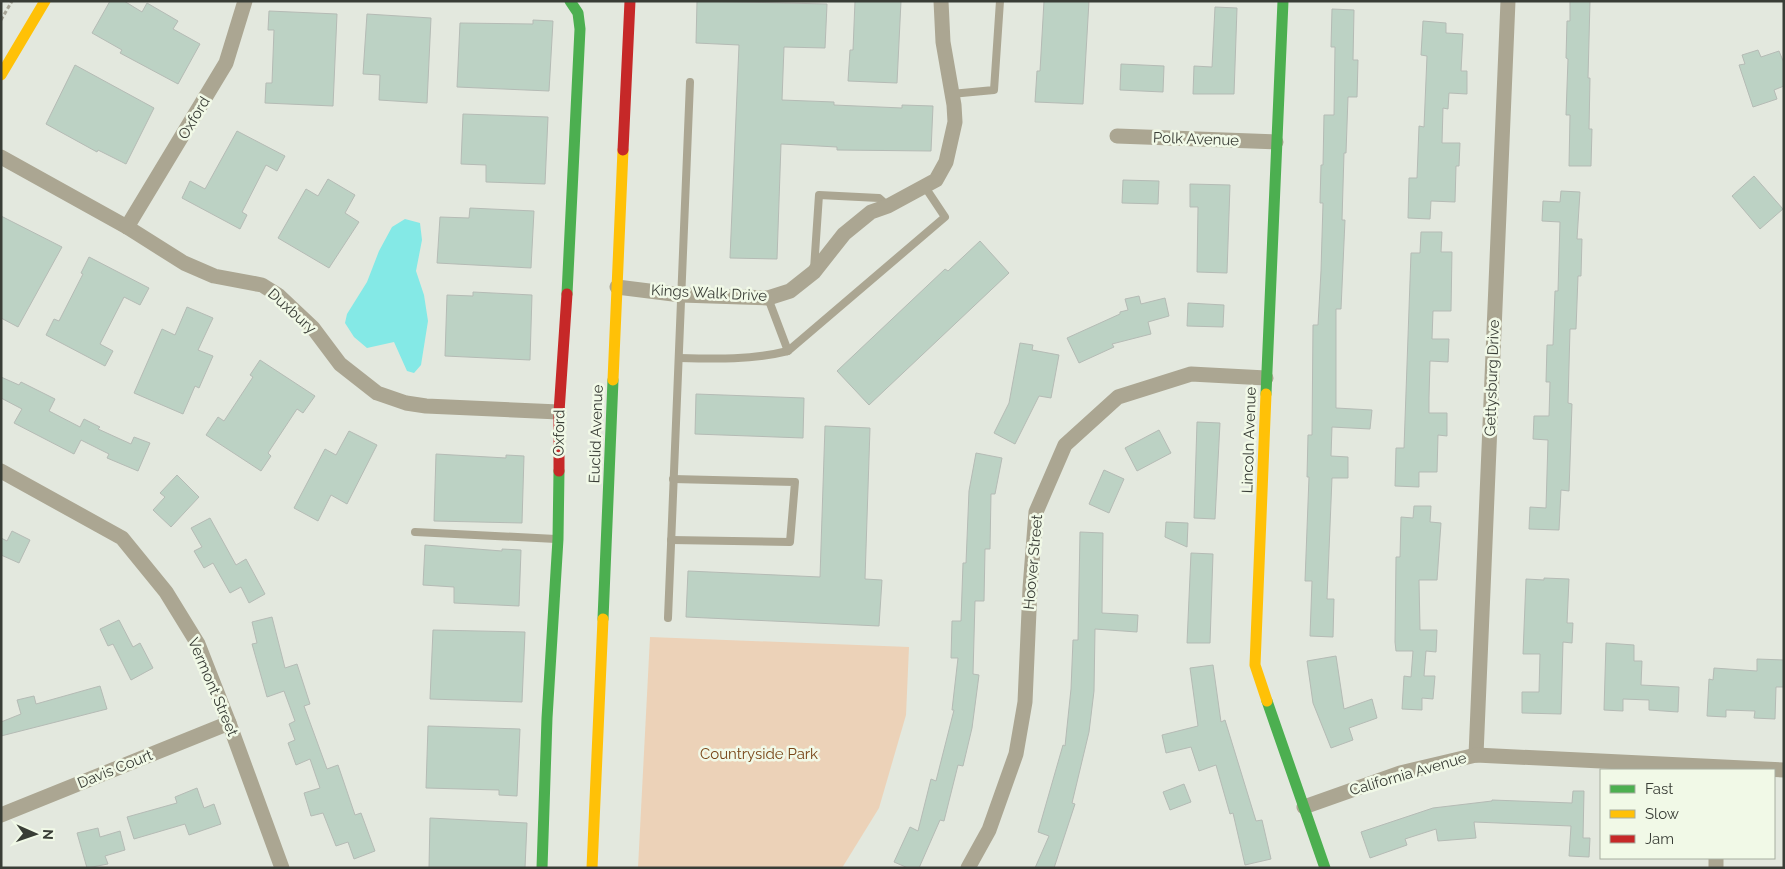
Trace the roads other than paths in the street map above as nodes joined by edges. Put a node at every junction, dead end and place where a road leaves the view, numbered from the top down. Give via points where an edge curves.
1 (45, 1) edge
2 (245, 1) edge
3 (570, 1) edge
4 (630, 1) edge
5 (941, 1) edge
6 (1000, 1) edge
7 (1283, 1) edge
8 (1508, 1) edge
9 (1, 75) edge
10 (690, 82) dead end
11 (951, 94) junction
12 (1117, 136) dead end
13 (1276, 142) junction
14 (1, 157) edge
15 (924, 187) junction
16 (888, 206) junction
17 (127, 226) junction
18 (814, 272) junction
19 (618, 287) junction
20 (681, 295) junction
21 (768, 298) junction
22 (788, 351) junction
23 (678, 358) junction
24 (1266, 378) junction
25 (559, 412) junction
26 (1, 471) edge
27 (674, 479) junction
28 (415, 532) dead end
29 (558, 539) junction
30 (671, 540) junction
31 (668, 618) dead end
32 (229, 723) junction
33 (1476, 755) junction
34 (1720, 769) edge
35 (1304, 807) junction
36 (1, 815) edge
37 (282, 868) edge
38 (542, 868) edge
39 (592, 868) edge
40 (968, 868) edge
41 (1325, 868) edge

1 - 9 street
2 - 17 street, Oxford via 226,63
3 - 25 street, Oxford via 578,13 580,29
4 - 19 street, Euclid Avenue
5 - 11 street, Kings Walk Drive via 942,42
6 - 11 lane via 994,90
7 - 13 street, Lincoln Avenue
8 - 33 street, Gettysburg Drive
10 - 20 lane
11 - 15 street, Kings Walk Drive via 955,122 946,162 936,180
12 - 13 street, Polk Avenue
13 - 24 street, Lincoln Avenue
14 - 17 street, Duxbury
15 - 16 street, Kings Walk Drive
15 - 22 lane via 945,217
16 - 18 street, Kings Walk Drive via 872,212 844,234
16 - 18 lane via 879,198 819,195
17 - 25 street, Duxbury via 184,263 214,276 262,285 278,295 313,328 340,364 377,392 406,403 426,406
18 - 21 street, Kings Walk Drive via 790,291
19 - 20 street, Kings Walk Drive
19 - 39 street, Euclid Avenue
20 - 21 street, Kings Walk Drive
20 - 23 lane
21 - 22 lane
22 - 23 lane via 767,357
23 - 27 lane
24 - 35 street, Lincoln Avenue via 1255,665
24 - 40 street, Hoover Street via 1191,374 1118,396 1065,445 1036,512 1025,702 1016,754 989,830
25 - 29 street, Oxford
26 - 32 street, Vermont Street via 122,538 166,592 198,644
27 - 30 lane
27 - 30 lane via 795,482 790,542
28 - 29 lane
29 - 38 street, Oxford
30 - 31 lane
32 - 36 street, Davis Court
32 - 37 street, Vermont Street
33 - 34 street, California Avenue
33 - 35 street, California Avenue via 1400,773
35 - 41 street, Lincoln Avenue

